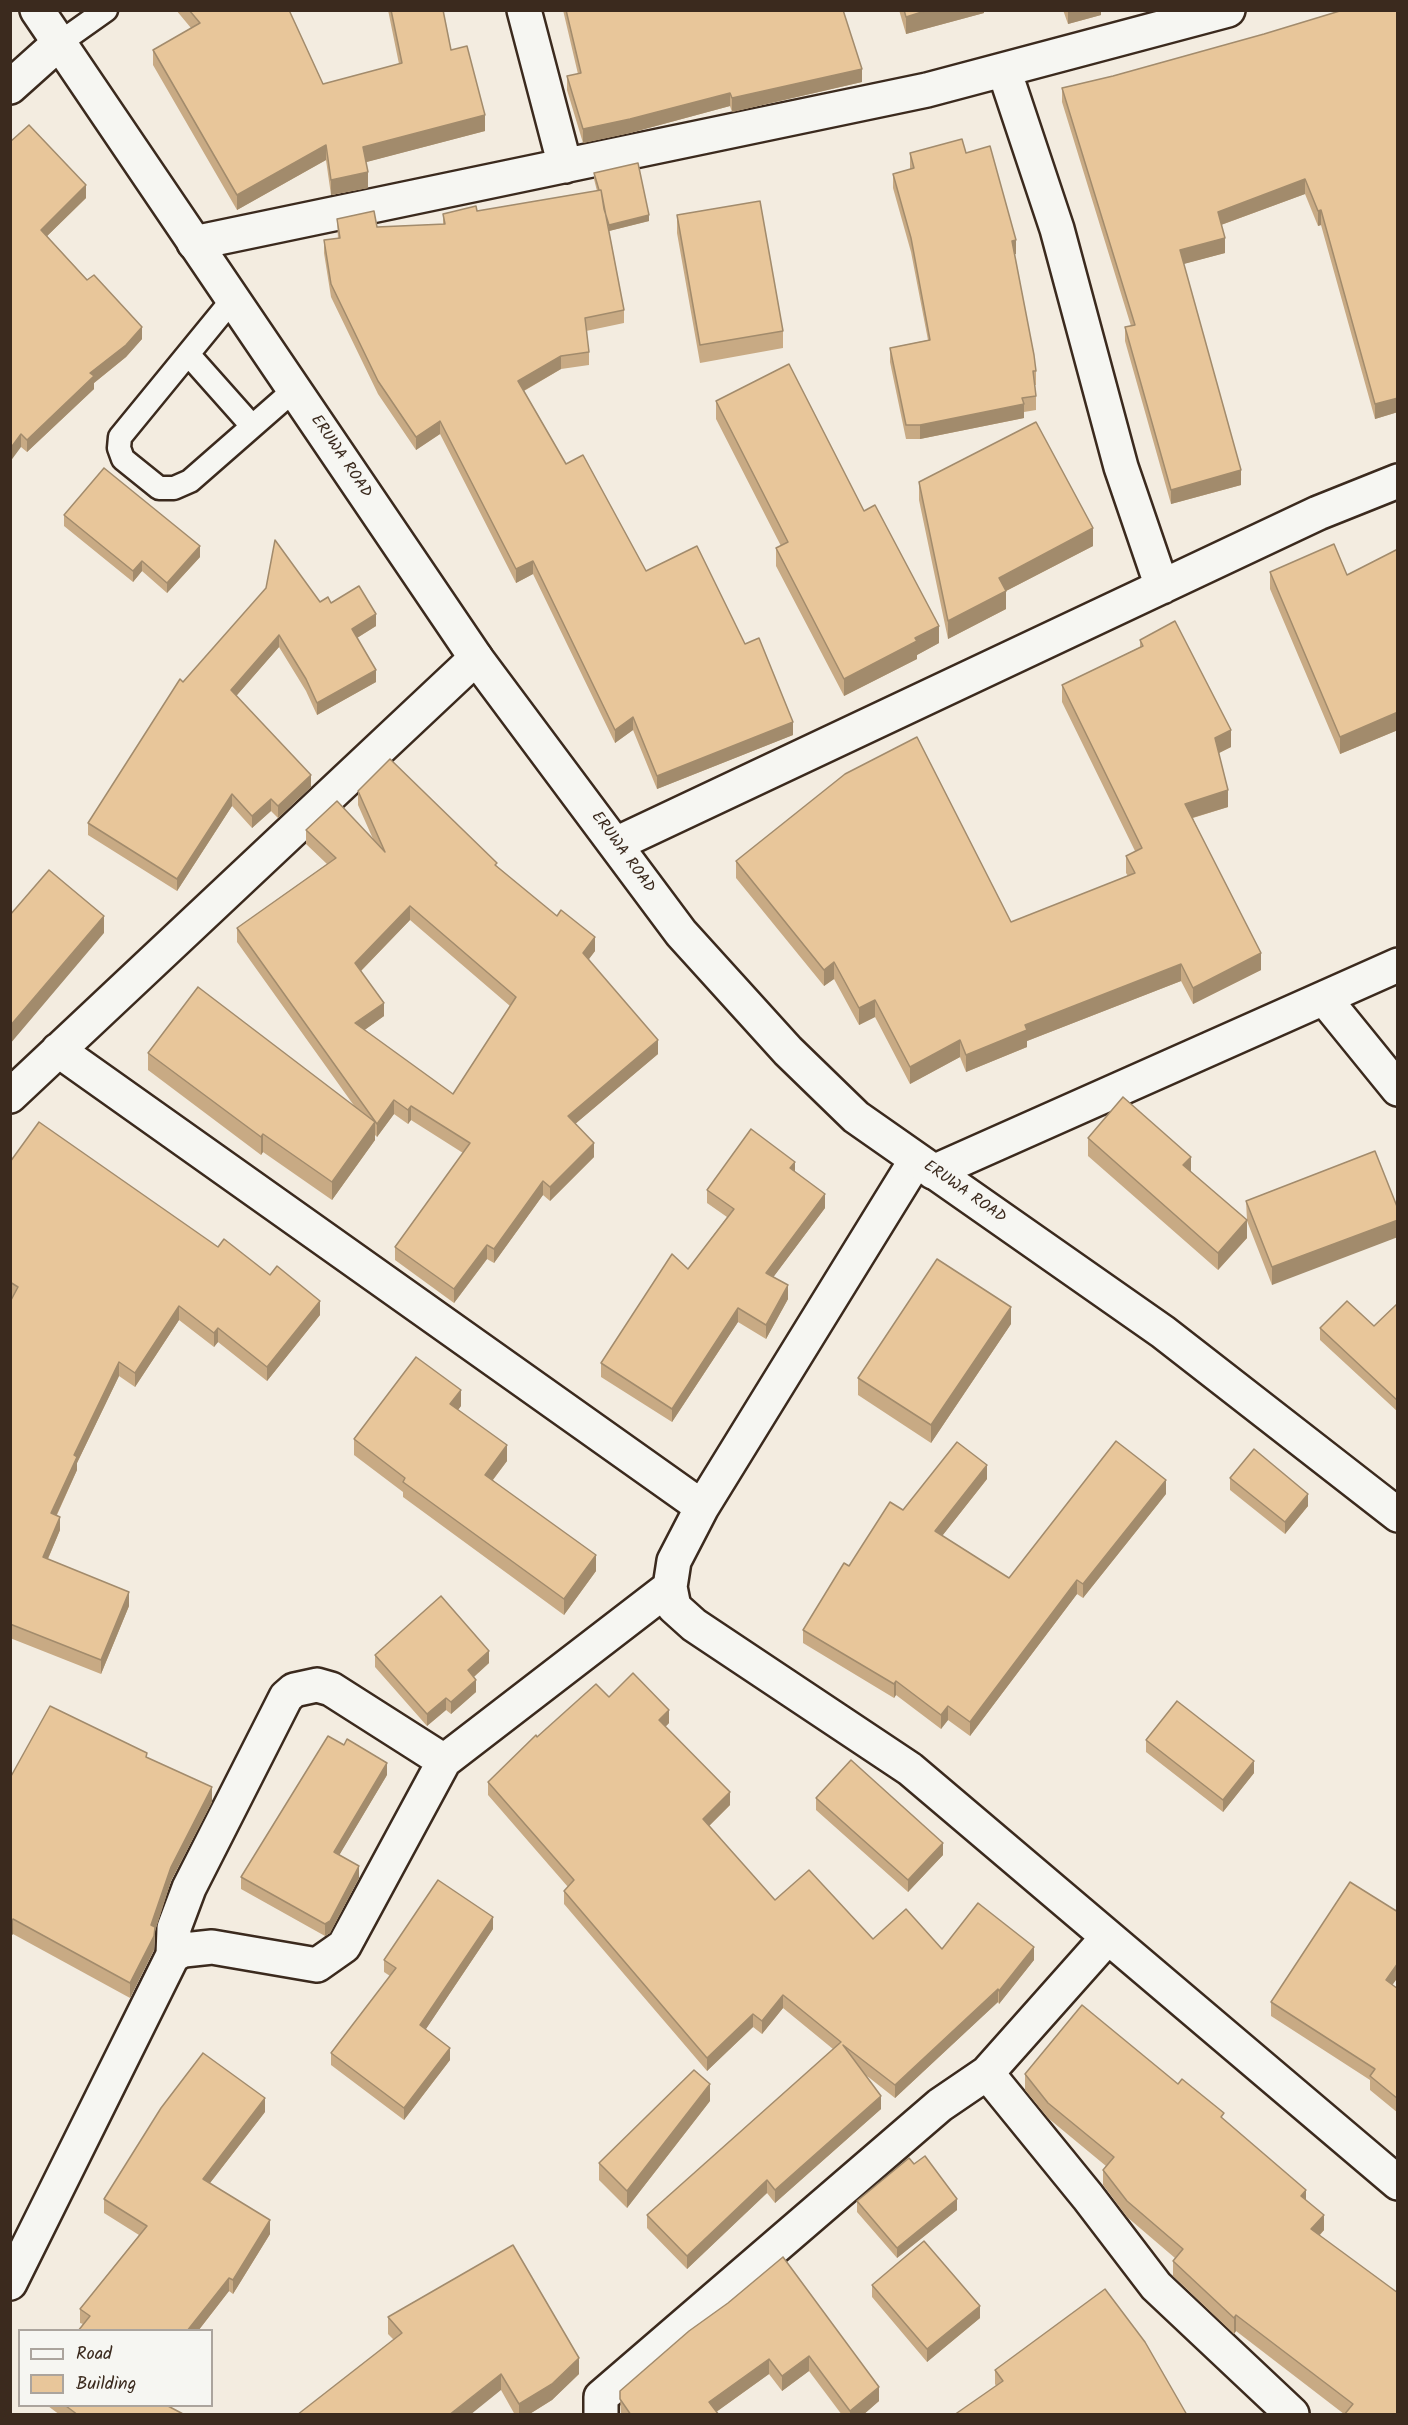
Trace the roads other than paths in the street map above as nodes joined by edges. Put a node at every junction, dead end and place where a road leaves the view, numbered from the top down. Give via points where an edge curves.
1 (37, 10) edge
2 (106, 10) edge
3 (524, 10) edge
4 (1228, 10) edge
5 (58, 44) junction
6 (1004, 70) junction
7 (10, 87) edge
8 (565, 166) junction
9 (194, 243) junction
10 (233, 298) junction
11 (188, 354) junction
12 (294, 390) junction
13 (252, 426) junction
14 (1398, 481) edge
15 (1162, 586) junction
16 (476, 658) junction
17 (616, 844) junction
18 (1398, 965) edge
19 (1324, 998) junction
20 (58, 1050) junction
21 (1398, 1089) edge
22 (10, 1096) edge
23 (925, 1166) junction
24 (702, 1507) junction
25 (1398, 1515) edge
26 (670, 1587) junction
27 (444, 1761) junction
28 (1108, 1937) junction
29 (173, 1955) junction
30 (987, 2073) junction
31 (1398, 2182) edge
32 (10, 2283) edge
33 (601, 2415) edge
34 (1292, 2415) edge

1 - 5 street, ERUWA ROAD
2 - 5 lane
3 - 8 street
4 - 6 street
5 - 7 street
5 - 9 street, ERUWA ROAD
6 - 8 street via 927,90
6 - 15 street via 1057,229 1121,467
8 - 9 street
9 - 10 street, ERUWA ROAD
10 - 11 lane
10 - 12 street, ERUWA ROAD
11 - 13 lane
11 - 13 lane via 120,436 123,459 159,488 174,488 190,481
12 - 13 lane
12 - 16 street, ERUWA ROAD
14 - 15 street via 1318,513
15 - 17 street
16 - 17 street, ERUWA ROAD
16 - 20 street
17 - 23 street, ERUWA ROAD via 681,933 788,1051 856,1117
18 - 19 street
19 - 21 street
19 - 23 street
20 - 22 street
20 - 24 street
23 - 24 street
23 - 25 street, ERUWA ROAD via 1163,1332
24 - 26 street via 674,1561
26 - 27 street
26 - 28 street via 674,1607 694,1625 910,1769
27 - 29 street via 344,1946 335,1953 317,1965 212,1947
27 - 29 street via 331,1689 317,1685 294,1690 286,1697 189,1888 174,1928
28 - 30 street
28 - 31 street
29 - 32 street
30 - 33 street via 940,2105 601,2397
30 - 34 street via 1156,2286

